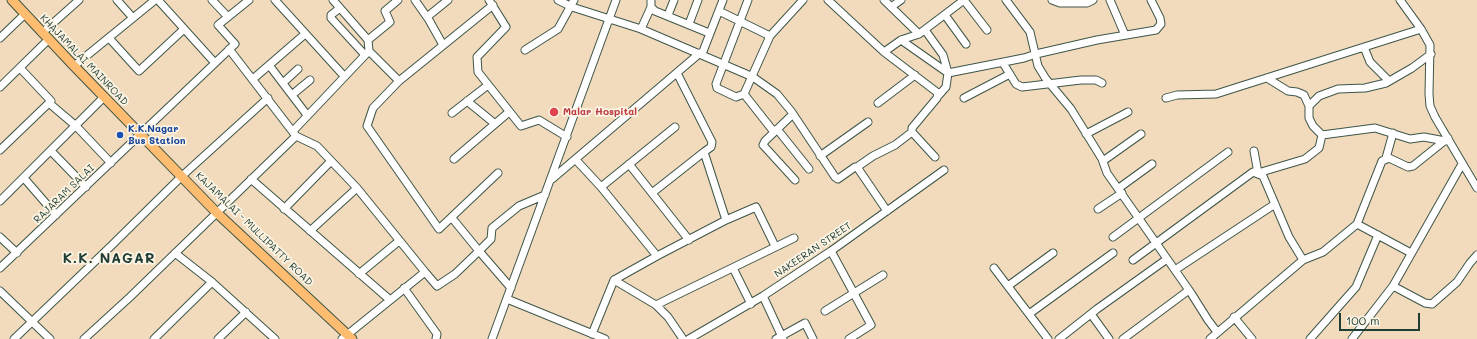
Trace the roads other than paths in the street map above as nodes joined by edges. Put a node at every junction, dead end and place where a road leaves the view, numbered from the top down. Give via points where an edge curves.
1 (79, 0) edge
2 (117, 0) edge
3 (157, 0) edge
4 (212, 0) edge
5 (249, 0) edge
6 (275, 0) edge
7 (333, 0) edge
8 (398, 0) edge
9 (415, 0) edge
10 (448, 0) edge
11 (558, 0) edge
12 (616, 0) edge
13 (674, 0) edge
14 (698, 0) edge
15 (723, 0) edge
16 (748, 0) edge
17 (803, 0) edge
18 (828, 0) edge
19 (884, 0) edge
20 (901, 0) edge
21 (964, 0) edge
22 (1006, 0) edge
23 (1052, 0) edge
24 (1093, 0) edge
25 (1110, 0) edge
26 (1151, 0) edge
27 (1400, 0) edge
28 (16, 1) edge
29 (491, 3) edge
30 (573, 4) edge
31 (651, 4) edge
32 (892, 7) junction
33 (340, 8) junction
34 (719, 12) junction
35 (25, 14) junction
36 (668, 15) junction
37 (944, 15) junction
38 (228, 17) junction
39 (427, 17) junction
40 (133, 18) junction
41 (608, 19) junction
42 (740, 20) junction
43 (689, 24) junction
44 (184, 29) junction
45 (641, 29) junction
46 (1421, 29) junction
47 (987, 30) dead end
48 (922, 32) junction
49 (709, 33) junction
50 (305, 34) junction
51 (1125, 35) junction
52 (45, 36) junction
53 (770, 36) junction
54 (0, 38) edge
55 (111, 38) junction
56 (368, 40) junction
57 (902, 40) junction
58 (235, 44) junction
59 (966, 44) dead end
60 (443, 46) junction
61 (1364, 47) junction
62 (229, 49) junction
63 (525, 50) dead end
64 (884, 52) junction
65 (367, 53) junction
66 (701, 53) junction
67 (1036, 54) junction
68 (1431, 54) junction
69 (234, 56) junction
70 (215, 63) junction
71 (1002, 63) junction
72 (725, 64) junction
73 (74, 66) junction
74 (269, 66) junction
75 (20, 68) junction
76 (298, 69) dead end
77 (677, 73) junction
78 (948, 73) junction
79 (1010, 74) junction
80 (915, 75) junction
81 (344, 76) junction
82 (753, 77) junction
83 (1267, 78) junction
84 (253, 79) junction
85 (310, 80) dead end
86 (399, 81) junction
87 (1390, 81) junction
88 (284, 82) junction
89 (1102, 83) dead end
90 (1050, 84) junction
91 (488, 85) junction
92 (0, 87) edge
93 (293, 94) junction
94 (744, 94) junction
95 (938, 96) junction
96 (104, 97) junction
97 (268, 98) junction
98 (964, 98) dead end
99 (1166, 98) dead end
100 (467, 101) junction
101 (49, 103) junction
102 (878, 103) dead end
103 (1309, 106) junction
104 (452, 112) dead end
105 (509, 112) junction
106 (1128, 112) dead end
107 (793, 114) junction
108 (307, 115) junction
109 (868, 122) dead end
110 (494, 123) junction
111 (76, 126) junction
112 (675, 126) dead end
113 (776, 131) junction
114 (912, 132) junction
115 (295, 133) junction
116 (1393, 133) junction
117 (1086, 134) junction
118 (1141, 134) dead end
119 (140, 135) junction
120 (1322, 135) junction
121 (567, 137) junction
122 (1446, 139) junction
123 (0, 150) edge
124 (1254, 151) dead end
125 (50, 152) junction
126 (704, 152) junction
127 (1228, 152) dead end
128 (820, 156) junction
129 (935, 157) dead end
130 (1386, 158) junction
131 (454, 159) dead end
132 (576, 160) junction
133 (331, 161) junction
134 (1103, 161) junction
135 (111, 163) junction
136 (629, 164) junction
137 (1152, 164) dead end
138 (1462, 164) junction
139 (809, 168) dead end
140 (858, 168) junction
141 (944, 170) dead end
142 (498, 173) dead end
143 (1258, 173) junction
144 (182, 176) junction
145 (24, 178) junction
146 (250, 179) junction
147 (551, 179) junction
148 (795, 180) dead end
149 (86, 187) junction
150 (601, 187) junction
151 (357, 188) junction
152 (1477, 188) edge
153 (1120, 191) junction
154 (652, 193) junction
155 (545, 195) junction
156 (0, 202) edge
157 (1275, 204) junction
158 (284, 209) junction
159 (1098, 210) dead end
160 (887, 211) junction
161 (217, 213) junction
162 (56, 215) junction
163 (1139, 217) junction
164 (452, 218) junction
165 (726, 220) junction
166 (1357, 224) junction
167 (310, 231) junction
168 (1378, 235) junction
169 (0, 237) edge
170 (1114, 237) dead end
171 (794, 238) dead end
172 (688, 240) junction
173 (399, 241) junction
174 (1157, 243) junction
175 (775, 246) junction
176 (479, 251) junction
177 (831, 251) junction
178 (175, 252) junction
179 (17, 253) junction
180 (1053, 253) dead end
181 (1112, 253) dead end
182 (1412, 253) junction
183 (1477, 255) edge
184 (657, 256) junction
185 (1167, 259) junction
186 (1133, 260) dead end
187 (1303, 260) junction
188 (0, 268) edge
189 (734, 268) junction
190 (994, 268) dead end
191 (1175, 270) junction
192 (425, 272) junction
193 (359, 274) junction
194 (883, 275) dead end
195 (614, 280) junction
196 (212, 282) junction
197 (1008, 286) junction
198 (1393, 286) junction
199 (404, 288) junction
200 (511, 288) junction
201 (1189, 290) junction
202 (0, 291) edge
203 (854, 293) junction
204 (763, 296) junction
205 (507, 299) junction
206 (390, 300) junction
207 (751, 304) junction
208 (656, 305) junction
209 (826, 311) dead end
210 (246, 312) junction
211 (1029, 314) junction
212 (1091, 314) junction
213 (1234, 317) junction
214 (32, 322) junction
215 (1217, 332) junction
216 (592, 334) junction
217 (347, 337) edge
218 (781, 338) edge
219 (14, 339) edge
220 (50, 339) edge
221 (84, 339) edge
222 (154, 339) edge
223 (218, 339) edge
224 (275, 339) edge
225 (436, 339) edge
226 (492, 339) edge
227 (605, 339) edge
228 (683, 339) edge
229 (689, 339) edge
230 (813, 339) edge
231 (848, 339) edge
232 (1048, 339) edge
233 (1059, 339) edge
234 (1109, 339) edge
235 (1123, 339) edge
236 (1210, 339) edge
237 (1252, 339) edge
238 (1310, 339) edge
239 (1352, 339) edge

1 - 52 street
2 - 40 street
3 - 40 street
3 - 44 street
4 - 38 street
5 - 38 street
6 - 50 street
7 - 33 street
8 - 56 street via 384,11 390,22
9 - 39 street
10 - 39 street
11 - 30 street
12 - 41 street
13 - 36 street
14 - 43 street
15 - 34 street
16 - 42 street
17 - 53 street
18 - 64 street
19 - 32 street
20 - 32 street
21 - 37 street
21 - 47 street
22 - 67 street via 1030,32
23 - 24 street via 1060,3 1087,3
25 - 51 street
26 - 51 street via 1160,18 1159,28
27 - 46 street
28 - 35 main road, KHAJAMALAI MAINROAD
29 - 60 street
29 - 91 street via 506,26 477,58 478,72
30 - 41 street
30 - 63 street via 558,29
31 - 36 street
31 - 45 street
32 - 48 street
33 - 56 street
33 - 65 street via 331,15 331,18
34 - 42 street
34 - 49 street
35 - 52 main road, KHAJAMALAI MAINROAD
35 - 54 street
36 - 43 street
37 - 48 street
37 - 59 street
38 - 58 street via 218,25
39 - 60 street
40 - 55 street
41 - 45 street
41 - 121 street
42 - 53 street
42 - 72 street
43 - 49 street
44 - 55 street via 139,71
44 - 70 street
45 - 66 street
46 - 61 street
46 - 68 street via 1430,45
48 - 57 street
48 - 78 street via 943,55
49 - 66 street
50 - 74 street
50 - 81 street
51 - 67 street
52 - 73 main road, KHAJAMALAI MAINROAD
52 - 75 street
53 - 82 street
55 - 73 street
56 - 65 street
57 - 64 street
57 - 78 street
58 - 62 street, RAJARAM SALAI
58 - 69 street
60 - 86 street
61 - 83 street
61 - 87 street via 1370,62
62 - 69 street
62 - 70 street, RAJARAM SALAI
64 - 80 street
65 - 81 street
65 - 86 street
66 - 72 street
66 - 77 street
67 - 71 street
67 - 90 street via 1038,66
68 - 87 street
68 - 122 street via 1430,106
69 - 84 street
70 - 119 street, RAJARAM SALAI
71 - 78 street
71 - 79 street
72 - 82 street
72 - 94 street via 716,86 736,97
73 - 96 main road, KHAJAMALAI MAINROAD
74 - 84 street
74 - 88 street
75 - 92 street
75 - 101 street via 51,101
76 - 88 street
77 - 126 street via 712,142 711,147
77 - 132 street
78 - 95 street via 946,87
79 - 90 street via 1016,84 1022,87
79 - 98 street
80 - 95 street via 935,90
80 - 102 street
81 - 108 street
82 - 94 street
82 - 107 street via 777,94
83 - 99 street via 1216,94 1176,95
83 - 103 street via 1288,91 1304,95
84 - 97 street
85 - 93 street
86 - 164 street via 373,108 368,129 439,229
87 - 103 street via 1371,87 1327,92 1314,99
88 - 93 street
89 - 90 street via 1096,80 1081,80
90 - 117 street
91 - 100 street
91 - 105 street
93 - 108 street
94 - 113 street
95 - 114 street via 914,125
96 - 111 street
96 - 119 main road, KHAJAMALAI MAINROAD
97 - 115 street
97 - 144 street
100 - 104 street
100 - 110 street
101 - 111 street
101 - 123 street
103 - 120 street via 1311,122
105 - 110 street
105 - 121 street via 521,126 539,120
106 - 117 street
107 - 113 street
107 - 128 street
108 - 115 street
109 - 128 street
110 - 131 street
111 - 125 street
111 - 135 street
112 - 136 street
113 - 139 street
113 - 148 street via 763,145
114 - 129 street
114 - 140 street
115 - 133 street via 317,146
115 - 146 street
116 - 120 street via 1376,128
116 - 122 street via 1410,139
116 - 130 street
117 - 134 street
118 - 134 street
119 - 135 street, RAJARAM SALAI
119 - 144 main road, KAJAMALAI - MULLIPATTY ROAD
120 - 143 street via 1319,148 1305,159
121 - 147 street
122 - 130 street via 1413,166 1408,167
122 - 138 street
124 - 143 street
125 - 145 street
125 - 149 street
126 - 154 street
126 - 165 street
127 - 163 street
128 - 140 street via 829,171 838,179 855,167
130 - 166 street via 1382,161
132 - 147 street
132 - 150 street
133 - 151 street
133 - 158 street
134 - 153 street
135 - 149 street, RAJARAM SALAI
136 - 150 street
136 - 154 street
137 - 153 street
138 - 152 street
138 - 182 street
140 - 160 street
141 - 160 street, NAKEERAN STREET
142 - 164 street
143 - 157 street via 1263,176
143 - 174 street via 1249,174
144 - 161 main road, KAJAMALAI - MULLIPATTY ROAD
144 - 214 street
145 - 156 street
145 - 162 street
146 - 158 street
146 - 161 street
147 - 155 street
149 - 162 street, RAJARAM SALAI
150 - 184 street
151 - 167 street
151 - 173 street
153 - 159 street
153 - 163 street
154 - 172 street
155 - 176 street via 519,206 492,228 491,239
155 - 200 street
157 - 187 street via 1289,237
157 - 191 street
158 - 167 street
160 - 177 street, NAKEERAN STREET
161 - 178 street
161 - 217 main road, KAJAMALAI - MULLIPATTY ROAD
162 - 179 street, RAJARAM SALAI
163 - 170 street
163 - 174 street
164 - 176 street
165 - 172 street
165 - 175 street via 756,207
166 - 168 street
166 - 187 street via 1323,252
167 - 193 street
168 - 182 street
168 - 238 street via 1356,287
169 - 179 street
171 - 175 street
172 - 184 street
173 - 192 street
173 - 193 street
174 - 185 street
174 - 186 street
175 - 189 street
176 - 192 street via 455,274 437,286
176 - 200 street
177 - 203 street
177 - 204 street, NAKEERAN STREET
178 - 196 street
178 - 221 street
179 - 188 street, RAJARAM SALAI
180 - 197 street
181 - 211 street
182 - 198 street
183 - 198 street via 1457,282 1432,304 1425,303
184 - 195 street
185 - 191 street
185 - 212 street
187 - 213 street
189 - 207 street
189 - 208 street
190 - 197 street
191 - 201 street
192 - 199 street
193 - 206 street
194 - 203 street
195 - 208 street
195 - 216 street
196 - 210 street
196 - 222 street
197 - 211 street
198 - 239 street
199 - 206 street
199 - 225 street via 438,334
200 - 205 street
201 - 215 street
201 - 235 street
202 - 214 street
203 - 209 street
203 - 231 street via 871,325
204 - 207 street, NAKEERAN STREET
204 - 218 street
205 - 216 street
205 - 226 street
206 - 217 street
207 - 229 street, NAKEERAN STREET
208 - 228 street
210 - 223 street
210 - 224 street
211 - 232 street
212 - 233 street
212 - 234 street
213 - 215 street
213 - 237 street
214 - 219 street
214 - 220 street
215 - 236 street
216 - 227 street
218 - 230 street via 805,323

